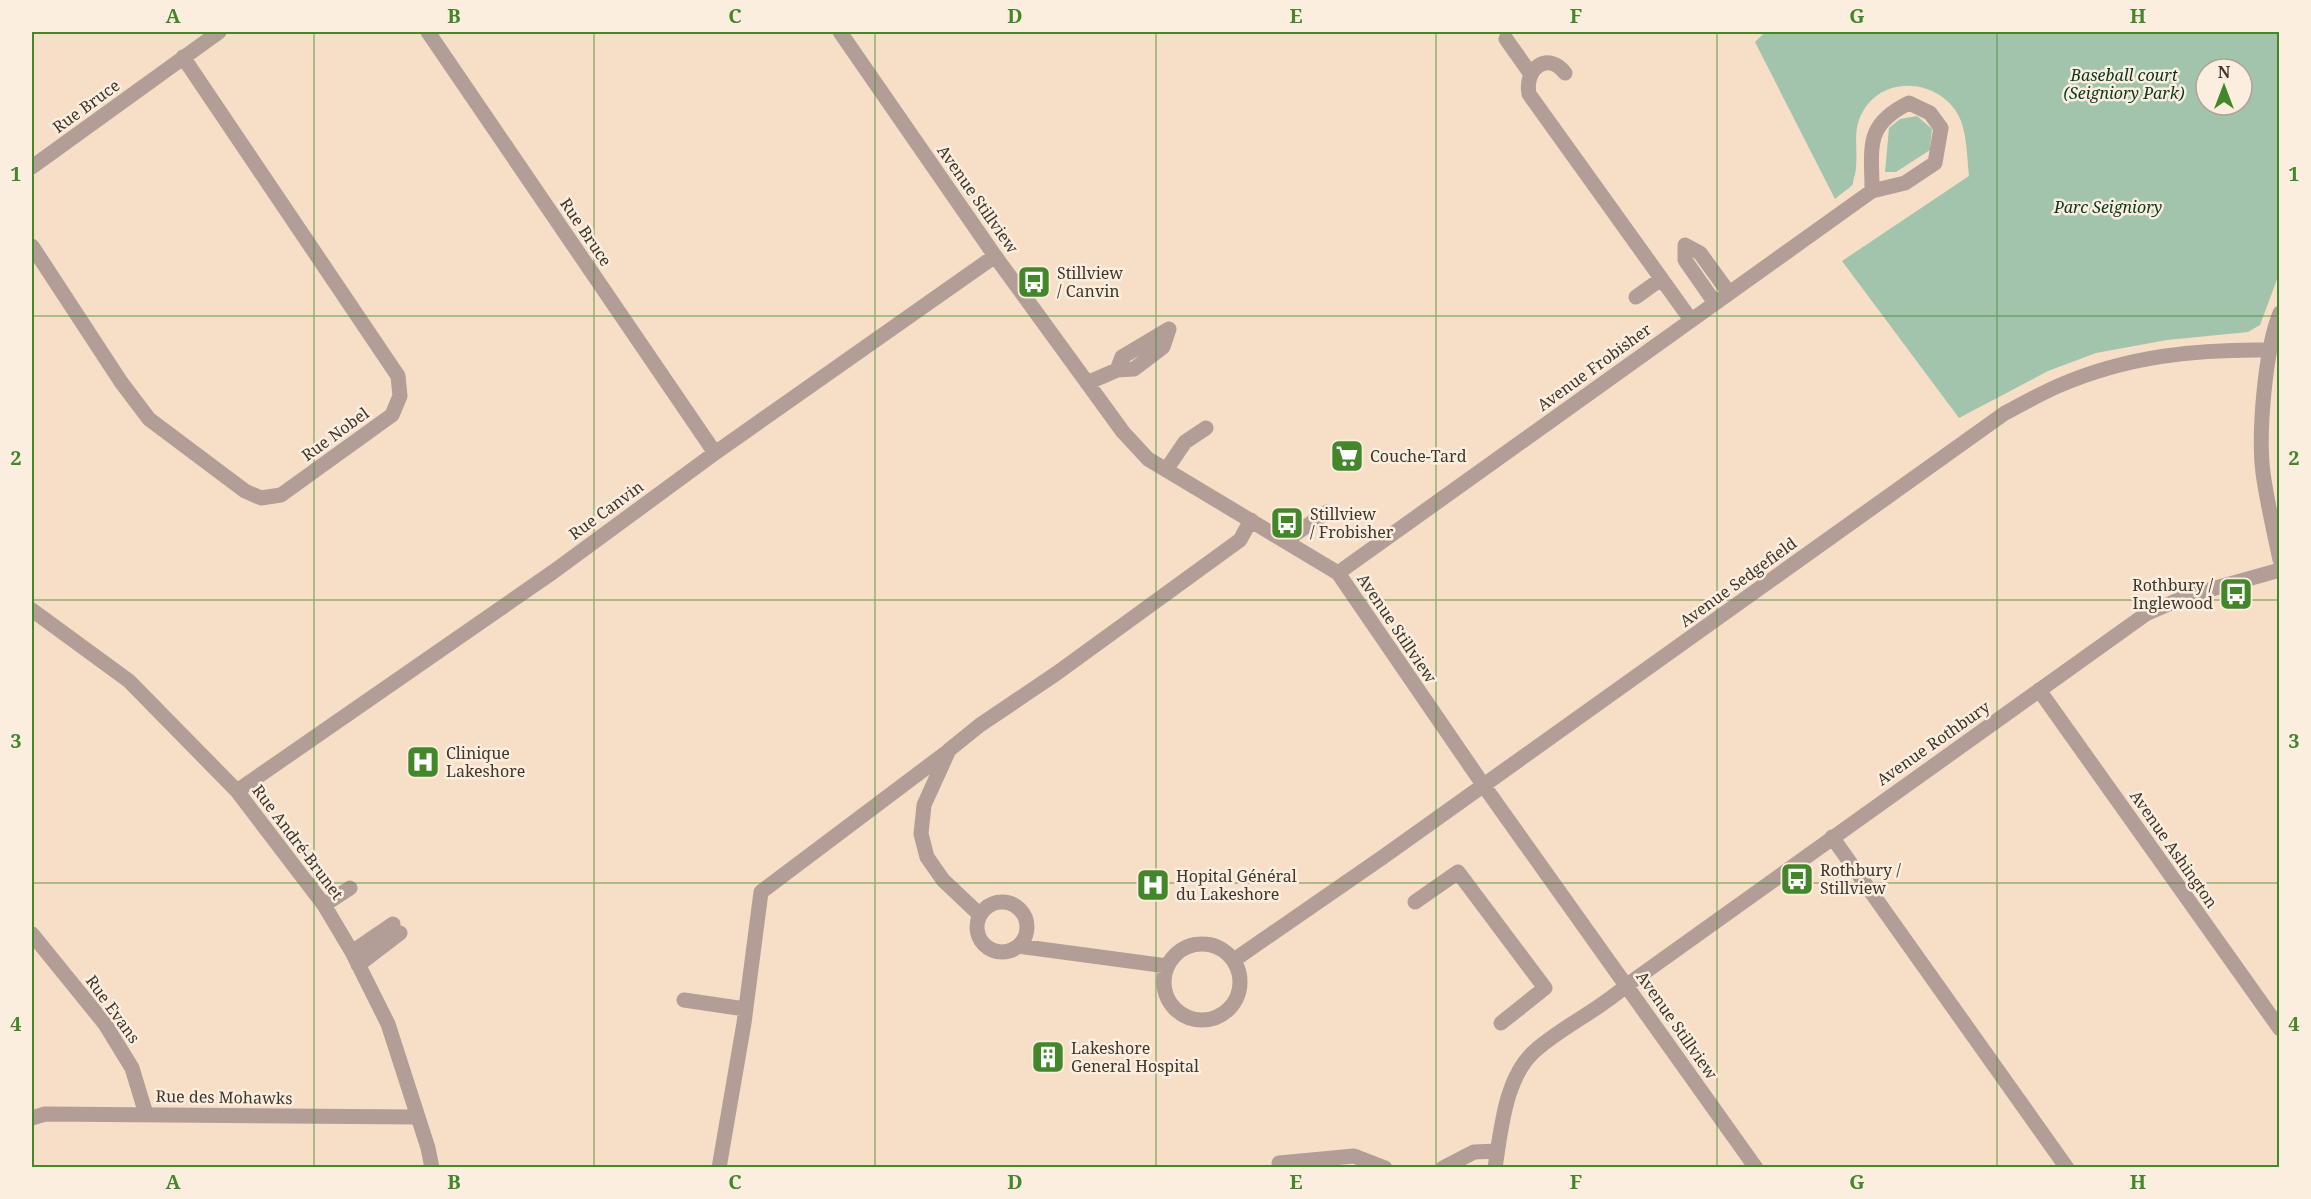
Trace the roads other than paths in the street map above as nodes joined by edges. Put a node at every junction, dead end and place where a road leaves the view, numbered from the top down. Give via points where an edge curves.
1 (219, 32) edge
2 (428, 32) edge
3 (840, 32) edge
4 (1506, 39) dead end
5 (183, 57) junction
6 (1530, 72) junction
7 (1565, 72) dead end
8 (32, 167) edge
9 (1872, 191) junction
10 (32, 246) edge
11 (995, 256) junction
12 (1661, 279) junction
13 (1729, 292) junction
14 (1636, 297) dead end
15 (1715, 303) junction
16 (2280, 313) edge
17 (1691, 320) junction
18 (1169, 329) dead end
19 (2270, 350) junction
20 (1087, 383) junction
21 (1206, 428) dead end
22 (715, 453) junction
23 (1166, 470) junction
24 (1327, 512) dead end
25 (1251, 520) junction
26 (1285, 541) junction
27 (2280, 560) edge
28 (2280, 570) edge
29 (1338, 573) junction
30 (32, 610) edge
31 (2039, 690) junction
32 (949, 750) junction
33 (1484, 786) junction
34 (237, 791) junction
35 (1832, 837) junction
36 (350, 888) dead end
37 (1415, 902) dead end
38 (324, 905) junction
39 (980, 915) junction
40 (396, 929) dead end
41 (32, 934) edge
42 (1018, 946) junction
43 (355, 958) junction
44 (1234, 960) junction
45 (1167, 966) junction
46 (1627, 985) junction
47 (684, 1000) dead end
48 (746, 1009) junction
49 (1501, 1023) dead end
50 (2280, 1029) edge
51 (146, 1114) junction
52 (417, 1117) junction
53 (32, 1118) edge
54 (1497, 1151) junction
55 (1279, 1162) dead end
56 (432, 1167) edge
57 (719, 1167) edge
58 (1385, 1167) edge
59 (1443, 1167) edge
60 (1495, 1167) edge
61 (1756, 1167) edge
62 (2067, 1167) edge

1 - 5 street, Rue Bruce
2 - 22 street, Rue Bruce
3 - 11 street, Avenue Stillview
4 - 6 street
5 - 8 street, Rue Bruce
5 - 10 street, Rue Nobel via 398,376 400,396 392,415 281,495 261,498 245,491 149,419
6 - 7 street via 1549,63 1559,65
6 - 12 street via 1529,94
9 - 9 street, Avenue Frobisher via 1905,183 1935,163 1941,128 1930,112 1909,103 1890,112 1878,124 1872,143
9 - 13 street, Avenue Frobisher
11 - 20 street, Avenue Stillview
11 - 22 street, Rue Canvin
12 - 14 street
12 - 17 street
13 - 15 street, Avenue Frobisher
13 - 15 street via 1701,253 1684,245 1685,260
15 - 17 street, Avenue Frobisher
16 - 19 street
17 - 29 street, Avenue Frobisher
18 - 20 street via 1163,347 1134,369 1118,370
19 - 27 street via 2262,430 2263,471
19 - 33 street, Avenue Sedgefield via 2188,351 2116,365 2058,386 2005,413
20 - 23 street, Avenue Stillview via 1123,432 1148,459
21 - 23 street via 1185,442
22 - 34 street, Rue Canvin via 553,572
23 - 25 street, Avenue Stillview
24 - 26 street
25 - 26 street, Avenue Stillview
25 - 32 street via 1240,540
26 - 29 street, Avenue Stillview
28 - 31 street, Avenue Rothbury via 2187,596 2146,614
29 - 33 street, Avenue Stillview
30 - 34 street, Rue André-Brunet via 129,681
31 - 35 street, Avenue Rothbury
31 - 50 street, Avenue Ashington
32 - 39 street via 924,805 921,834 927,857 943,880
32 - 48 street via 761,892
33 - 44 street, Avenue Sedgefield
33 - 46 street, Avenue Stillview
34 - 38 street, Rue André-Brunet
35 - 46 street, Avenue Rothbury
35 - 62 street
36 - 38 street
37 - 49 street via 1458,872 1545,988
38 - 43 street, Rue André-Brunet
39 - 42 street via 977,928 983,944 1000,952
39 - 42 street via 992,904 1002,902 1020,910 1027,929
40 - 43 street
41 - 51 street, Rue Evans via 105,1024 132,1068
42 - 45 street
43 - 52 street, Rue André-Brunet via 388,1024
44 - 45 street via 1227,952 1202,944 1188,946
44 - 45 street via 1241,986 1237,998 1229,1009 1209,1020 1182,1016 1170,1005 1164,993
46 - 54 street, Avenue Rothbury via 1535,1050 1517,1074 1505,1107
46 - 61 street, Avenue Stillview
47 - 48 street
48 - 57 street
51 - 52 street, Rue des Mohawks
51 - 53 street, Rue des Mohawks via 45,1114
52 - 56 street, Rue André-Brunet
54 - 59 street via 1474,1152
54 - 60 street, Avenue Rothbury
55 - 58 street via 1354,1156

